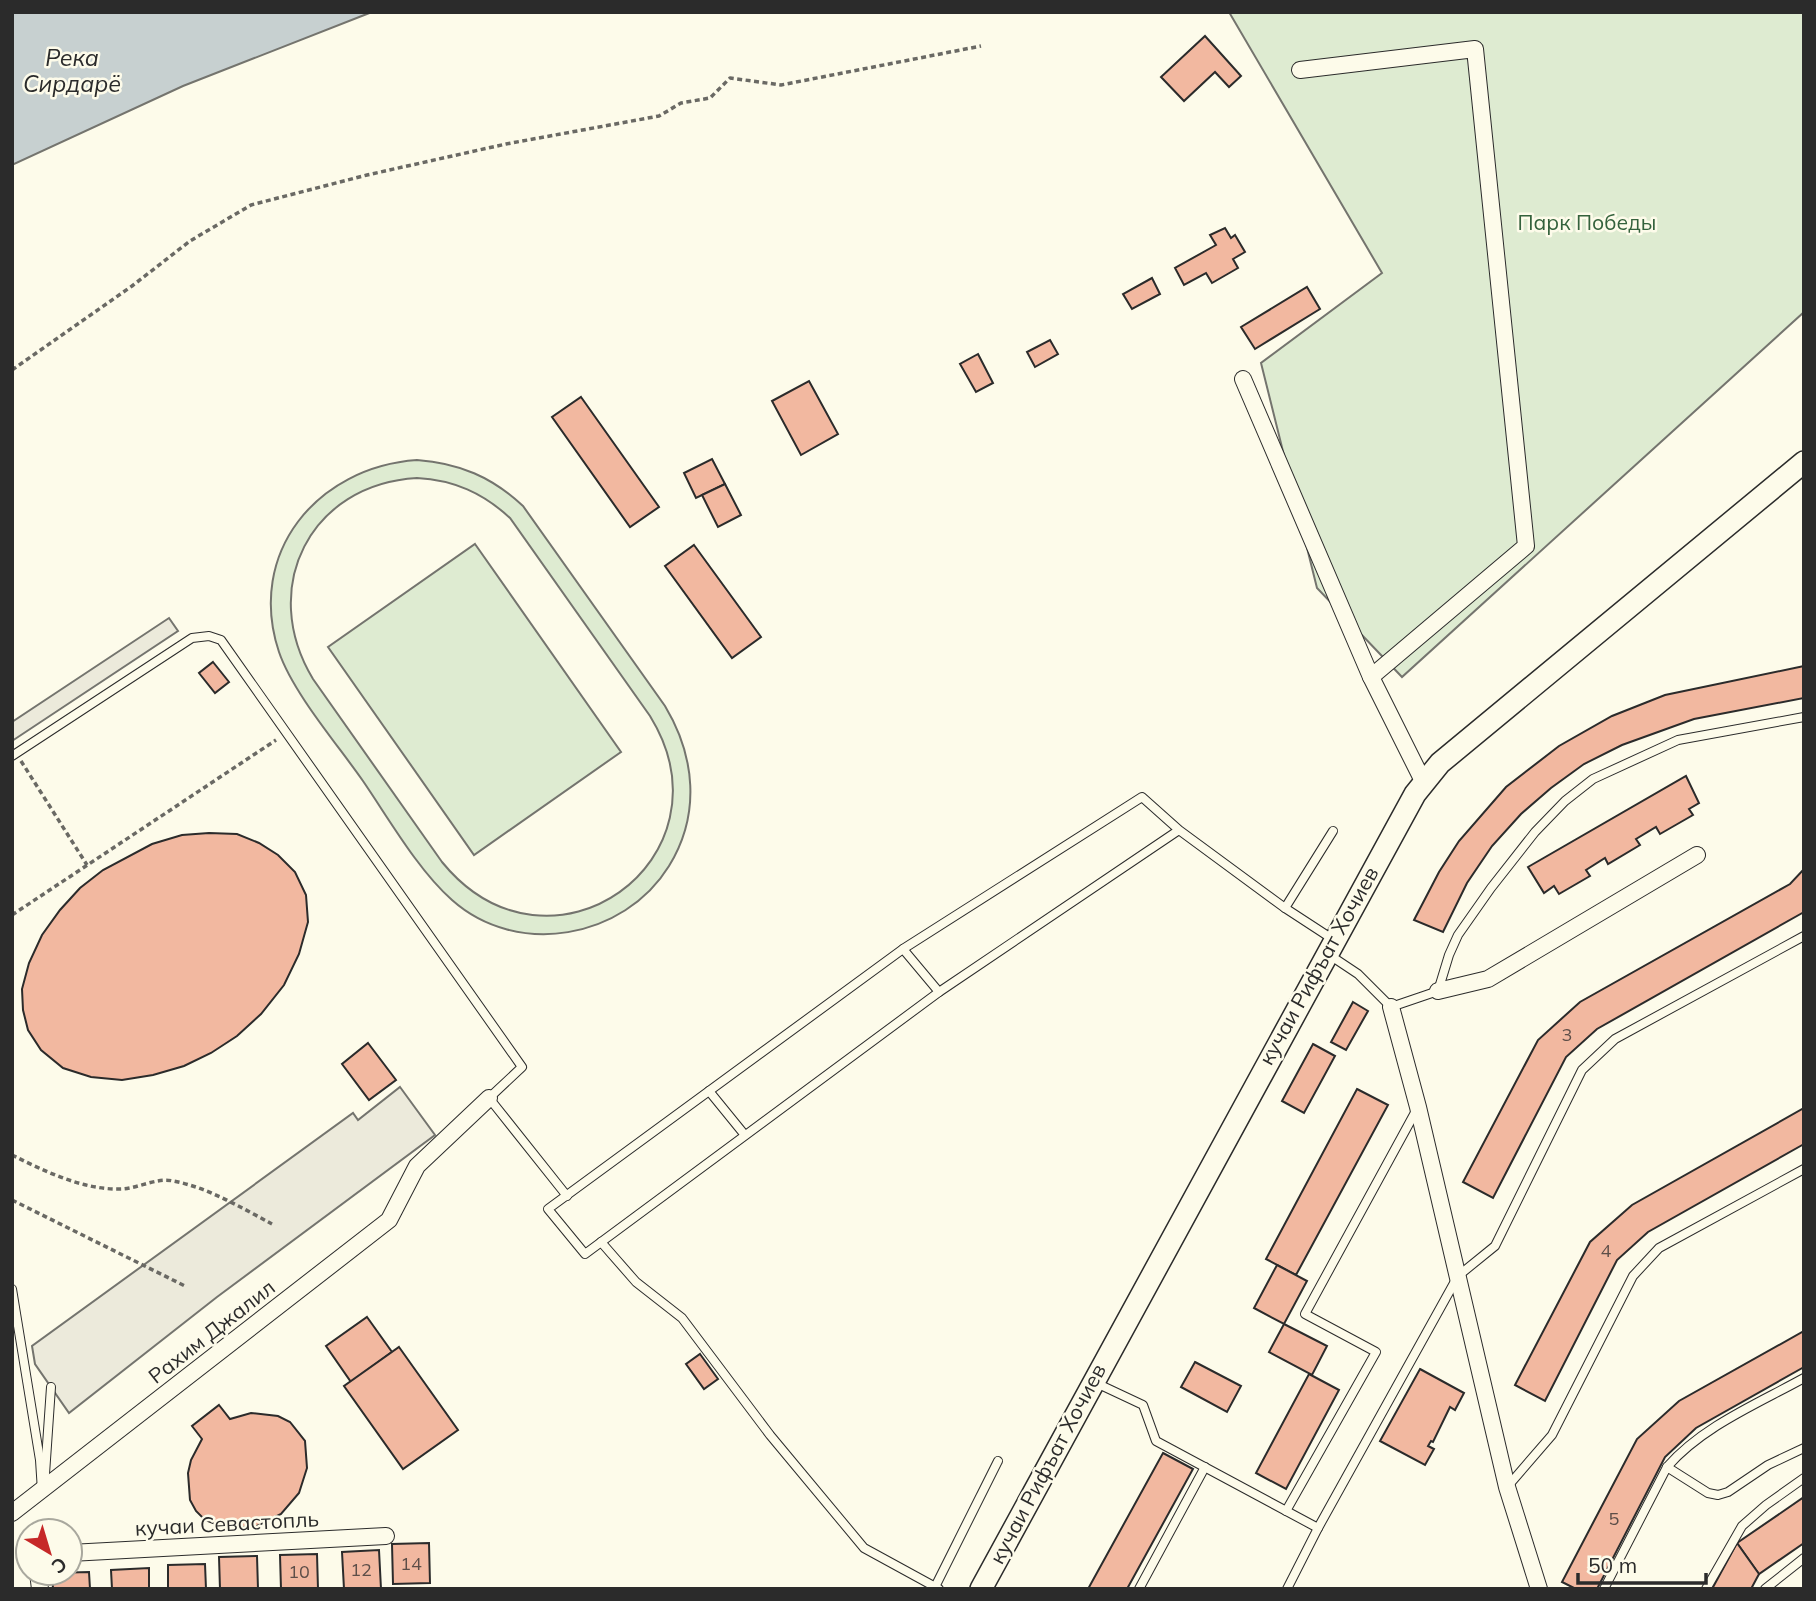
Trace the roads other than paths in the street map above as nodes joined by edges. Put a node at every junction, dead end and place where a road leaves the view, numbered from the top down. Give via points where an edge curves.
1 (1300, 69) dead end
2 (1243, 379) dead end
3 (1804, 462) edge
4 (1371, 677) junction
5 (1804, 717) edge
6 (14, 755) edge
7 (1424, 783) junction
8 (1179, 830) junction
9 (1333, 831) dead end
10 (1697, 855) dead end
11 (1285, 908) junction
12 (1804, 936) edge
13 (1330, 947) junction
14 (903, 949) junction
15 (1438, 991) junction
16 (939, 992) junction
17 (1391, 1007) junction
18 (709, 1091) junction
19 (489, 1098) junction
20 (1419, 1107) junction
21 (744, 1134) junction
22 (1804, 1169) edge
23 (567, 1196) junction
24 (601, 1242) junction
25 (1458, 1276) junction
26 (12, 1289) edge
27 (1804, 1378) edge
28 (1093, 1382) junction
29 (51, 1387) dead end
30 (1804, 1448) edge
31 (998, 1461) dead end
32 (1205, 1467) junction
33 (1667, 1467) junction
34 (1804, 1478) edge
35 (1507, 1487) junction
36 (42, 1491) junction
37 (1286, 1511) junction
38 (12, 1514) edge
39 (1318, 1528) junction
40 (386, 1536) dead end
41 (84, 1552) edge
42 (1804, 1558) edge
43 (937, 1588) edge
44 (981, 1589) edge
45 (1139, 1589) edge
46 (1287, 1589) edge
47 (1539, 1589) edge
48 (1604, 1589) edge
49 (1706, 1589) edge
50 (1765, 1589) edge

1 - 4 street via 1475,49 1526,546
2 - 4 street
3 - 7 main road, кучаи Рифъат Хочиев via 1440,763
4 - 7 street
5 - 15 lane via 1678,740 1593,779 1535,832 1491,888 1458,935
6 - 19 lane via 192,638 221,640 522,1067
7 - 13 main road, кучаи Рифъат Хочиев
8 - 11 lane
8 - 14 lane via 1142,797
8 - 16 lane
9 - 11 lane
10 - 15 street via 1488,979
11 - 13 lane
12 - 25 lane via 1615,1040 1582,1070 1495,1246
13 - 17 lane
13 - 28 main road, кучаи Рифъат Хочиев
14 - 16 lane
14 - 18 lane
15 - 17 lane
16 - 21 lane
17 - 20 street
18 - 21 lane
18 - 23 lane
19 - 23 lane
19 - 36 street, Рахим Джалил via 417,1166 389,1220
20 - 25 street
20 - 37 lane via 1306,1314 1376,1352
21 - 24 lane
22 - 35 lane via 1650,1257 1633,1276 1552,1435
23 - 24 lane via 548,1209 585,1254
24 - 43 lane via 636,1282 682,1318 770,1435 864,1548
25 - 35 street
25 - 39 lane
26 - 36 lane
27 - 33 lane via 1705,1434
28 - 32 lane via 1143,1405 1156,1441
28 - 44 main road, кучаи Рифъат Хочиев
29 - 36 lane
30 - 33 lane via 1718,1496
31 - 43 lane
32 - 37 lane
32 - 45 lane
33 - 48 lane
34 - 49 lane via 1742,1526
35 - 47 street
36 - 38 street, Рахим Джалил
37 - 39 lane
39 - 46 lane
40 - 41 street, кучаи Севастопль
42 - 50 lane

